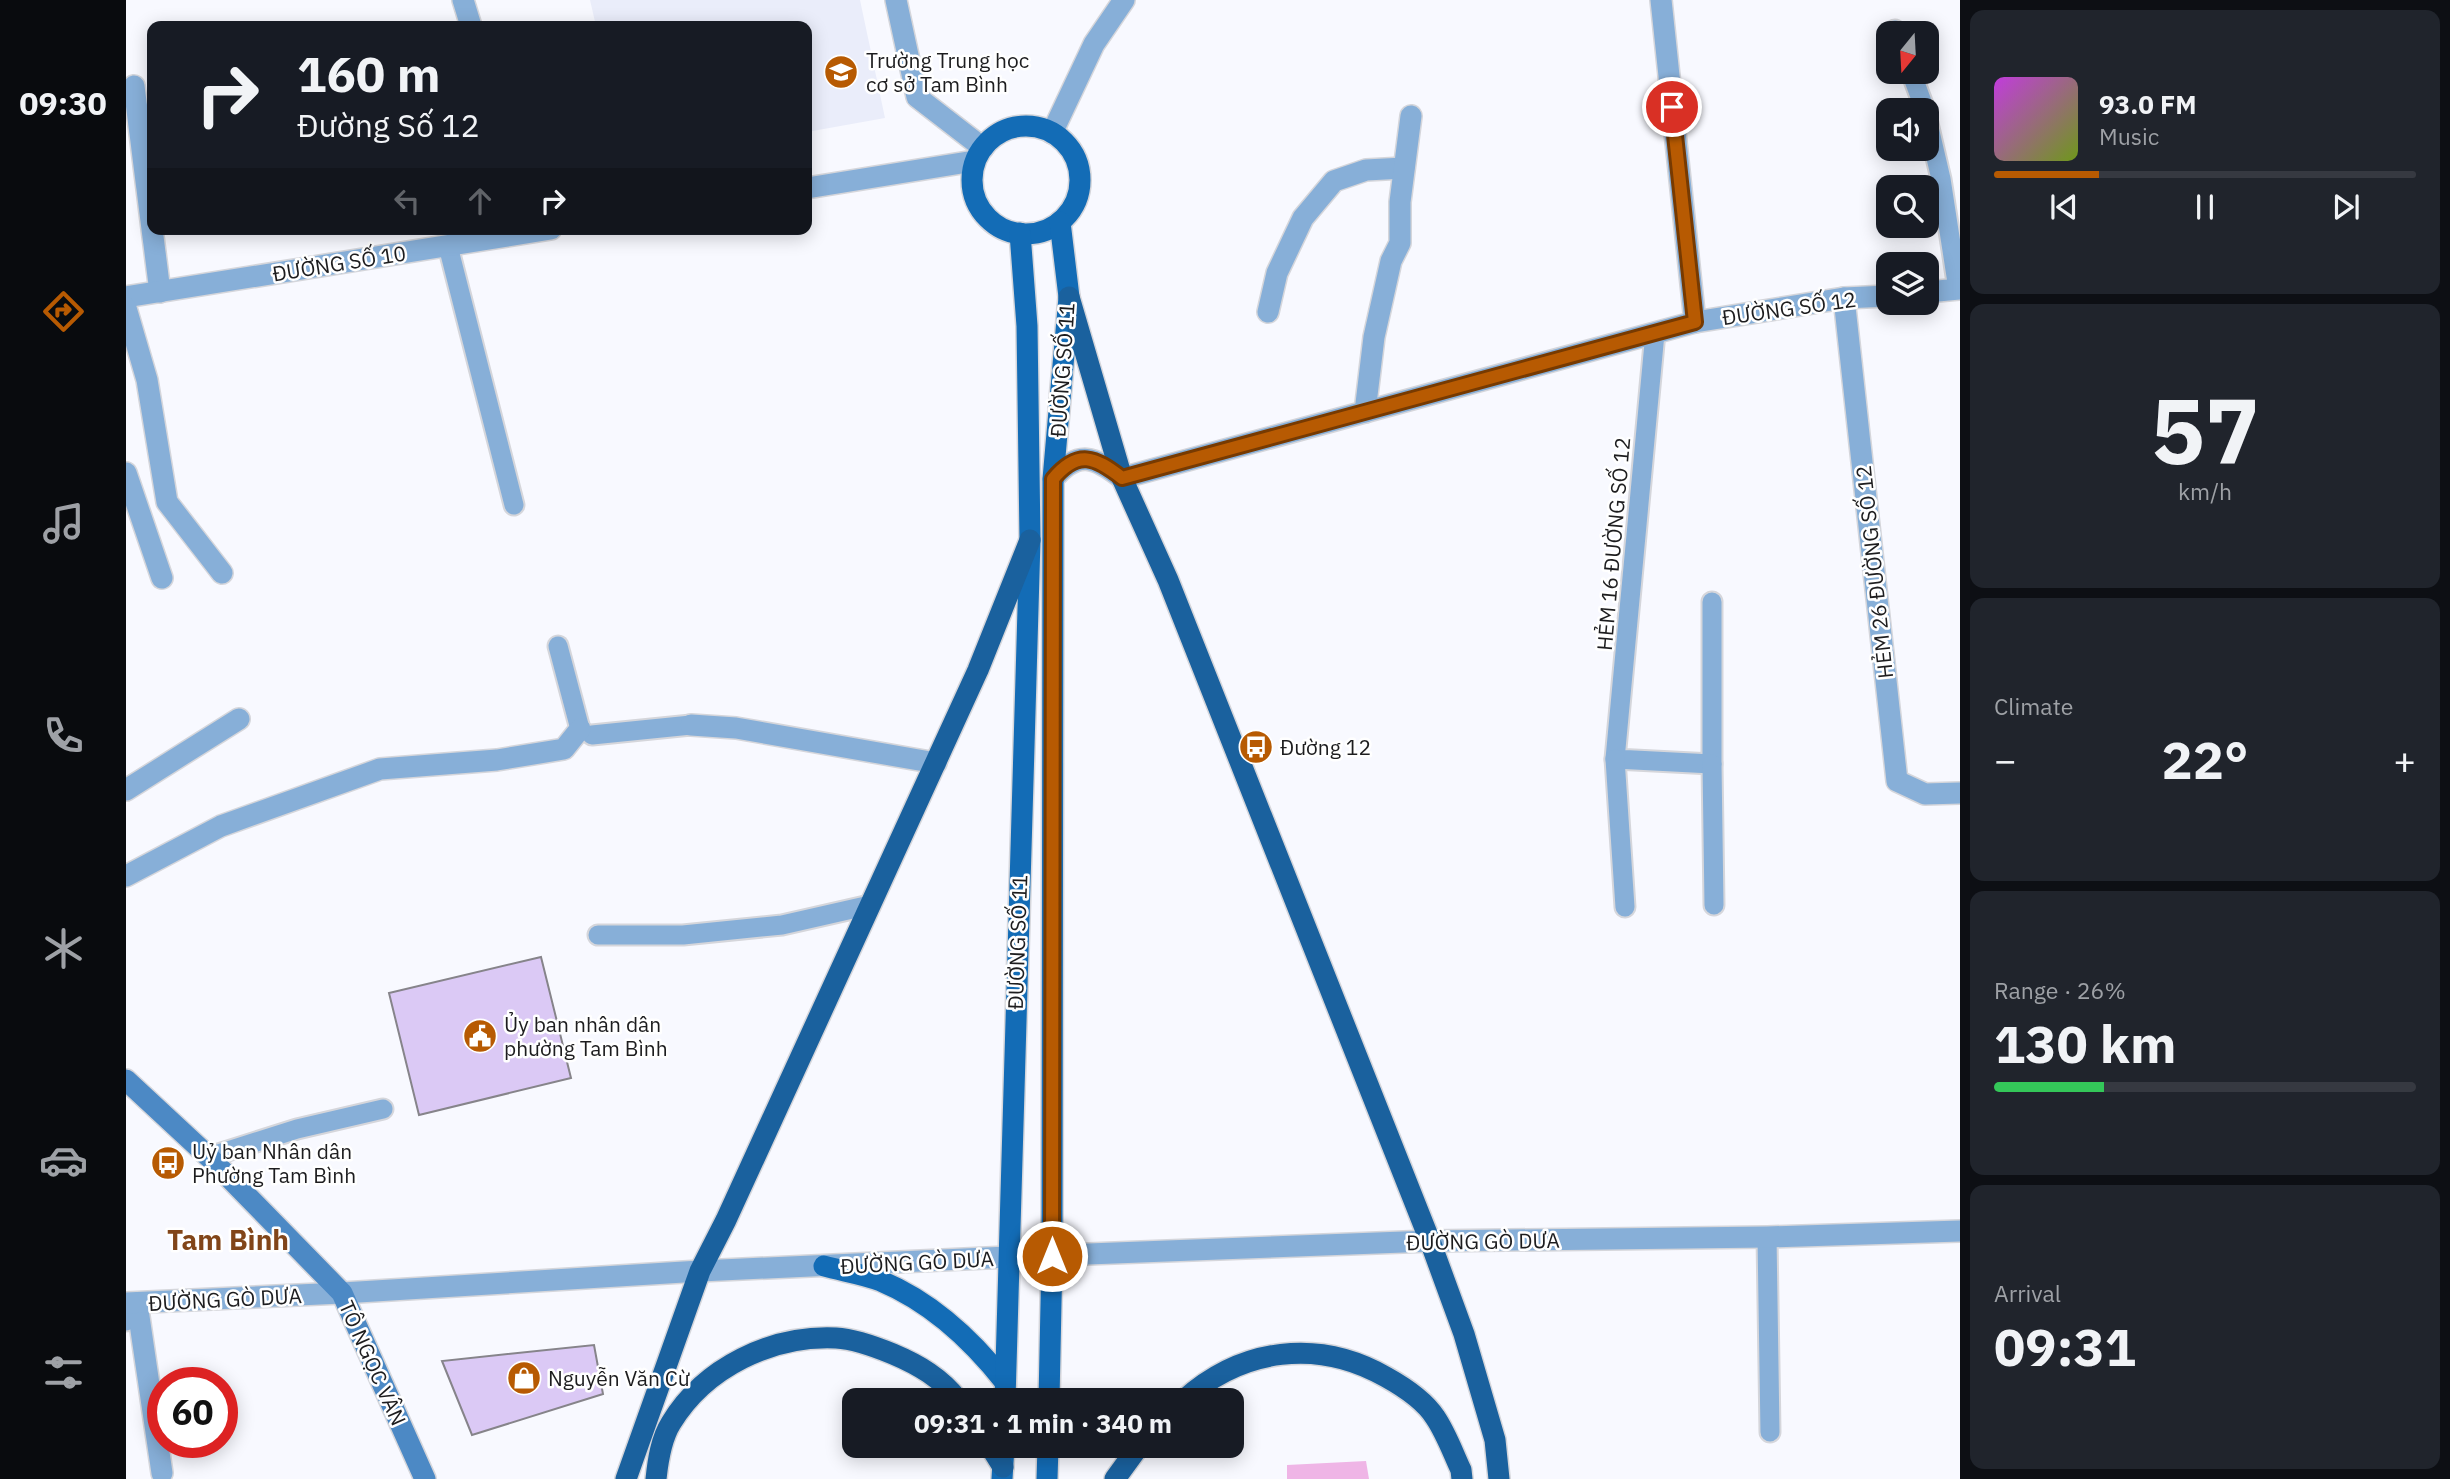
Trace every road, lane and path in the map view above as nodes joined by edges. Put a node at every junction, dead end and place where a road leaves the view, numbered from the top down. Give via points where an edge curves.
1 (463, 0) edge
2 (896, 0) edge
3 (1124, 0) edge
4 (1661, 0) edge
5 (469, 21) edge
6 (134, 86) dead end
7 (1411, 116) dead end
8 (1052, 133) junction
9 (978, 155) junction
10 (1937, 161) edge
11 (1404, 168) junction
12 (812, 187) edge
13 (147, 189) edge
14 (1060, 222) junction
15 (1020, 233) junction
16 (153, 235) edge
17 (511, 235) edge
18 (448, 246) junction
19 (1959, 289) edge
20 (1939, 291) edge
21 (160, 292) junction
22 (126, 297) edge
23 (1069, 297) junction
24 (1876, 297) edge
25 (1844, 298) junction
26 (126, 308) edge
27 (1268, 312) dead end
28 (1695, 322) junction
29 (1656, 334) junction
30 (1365, 412) junction
31 (126, 473) edge
32 (1122, 478) junction
33 (1053, 479) junction
34 (514, 505) dead end
35 (1030, 540) junction
36 (222, 573) dead end
37 (162, 578) dead end
38 (1712, 602) dead end
39 (558, 646) dead end
40 (239, 719) dead end
41 (691, 725) joint
42 (586, 732) junction
43 (1615, 759) junction
44 (936, 763) junction
45 (1712, 764) junction
46 (126, 790) edge
47 (1960, 793) edge
48 (126, 876) edge
49 (870, 905) junction
50 (1714, 905) dead end
51 (1625, 907) dead end
52 (598, 935) dead end
53 (126, 1080) edge
54 (383, 1109) dead end
55 (209, 1157) junction
56 (1960, 1231) edge
57 (1767, 1237) junction
58 (1430, 1241) junction
59 (1052, 1256) junction
60 (1008, 1257) junction
61 (824, 1266) junction
62 (700, 1271) junction
63 (342, 1293) junction
64 (130, 1308) edge
65 (948, 1388) edge
66 (1003, 1388) edge
67 (1005, 1388) edge
68 (1049, 1388) edge
69 (1197, 1388) edge
70 (1770, 1432) dead end
71 (1048, 1458) edge
72 (1130, 1458) edge
73 (162, 1473) dead end
74 (425, 1479) edge
75 (626, 1479) edge
76 (656, 1479) edge
77 (1047, 1479) edge
78 (1115, 1479) edge
79 (1462, 1479) edge
80 (1499, 1479) edge

1 - 5 street
2 - 9 street via 917,97
3 - 8 street via 1094,44
4 - 28 street
6 - 13 street
7 - 11 street
8 - 9 main road via 1027,126 1013,128 1000,133
8 - 14 main road via 1072,151 1080,176 1076,201
9 - 12 street
9 - 15 main road via 972,180 981,209 1004,229
10 - 19 lane
11 - 27 street via 1366,170 1334,181 1303,218 1278,273
11 - 30 street via 1400,243 1391,261 1377,325
14 - 15 main road via 1041,232
14 - 23 main road, ĐƯỜNG SỐ 11
15 - 35 main road, ĐƯỜNG SỐ 11 via 1027,326
16 - 21 street
17 - 18 street, ĐƯỜNG SỐ 10
18 - 21 street, ĐƯỜNG SỐ 10
18 - 34 lane
19 - 20 street
21 - 22 street, ĐƯỜNG SỐ 10
23 - 32 highway
23 - 33 main road, ĐƯỜNG SỐ 11
24 - 25 street, ĐƯỜNG SỐ 12
25 - 28 street, ĐƯỜNG SỐ 12
25 - 47 street, HẺM 26 ĐƯỜNG SỐ 12 via 1897,781 1925,794
26 - 36 street via 147,380 167,502
28 - 29 street, ĐƯỜNG SỐ 12
29 - 30 street, ĐƯỜNG SỐ 12
29 - 43 lane, HẺM 16 ĐƯỜNG SỐ 12
30 - 32 street, ĐƯỜNG SỐ 12
31 - 37 street
32 - 33 street via 1103,463 1080,459 1066,464
32 - 58 highway via 1173,593
33 - 59 main road, ĐƯỜNG SỐ 11
35 - 44 highway
35 - 60 main road, ĐƯỜNG SỐ 11
38 - 45 lane
39 - 42 lane
40 - 46 street
41 - 42 lane
41 - 44 street via 736,728
42 - 48 street via 564,749 497,760 380,769 221,826
43 - 45 lane
43 - 51 lane, HẺM 16 ĐƯỜNG SỐ 12
44 - 49 highway
45 - 50 lane
49 - 52 lane via 782,925 683,935
49 - 62 highway
53 - 55 main road, TÔ NGỌC VÂN
54 - 55 lane
55 - 63 main road, TÔ NGỌC VÂN
56 - 57 street, ĐƯỜNG GÒ DƯA
57 - 58 street, ĐƯỜNG GÒ DƯA
57 - 70 lane
58 - 59 street, ĐƯỜNG GÒ DƯA
58 - 80 highway via 1495,1440
59 - 60 street, ĐƯỜNG GÒ DƯA
59 - 68 main road, ĐƯỜNG SỐ 11
60 - 61 street, ĐƯỜNG GÒ DƯA
60 - 67 main road, ĐƯỜNG SỐ 11
61 - 62 street, ĐƯỜNG GÒ DƯA
61 - 66 main road via 880,1281 924,1306 967,1338
62 - 63 street, ĐƯỜNG GÒ DƯA
62 - 75 highway
63 - 64 street, ĐƯỜNG GÒ DƯA
63 - 74 main road, TÔ NGỌC VÂN
64 - 73 street
65 - 76 highway via 915,1363 838,1338 799,1339 760,1350 727,1367 695,1392 671,1423 658,1456
69 - 79 highway via 1244,1363 1282,1353 1329,1354 1373,1369 1405,1388 1435,1416
71 - 77 main road
72 - 78 highway

